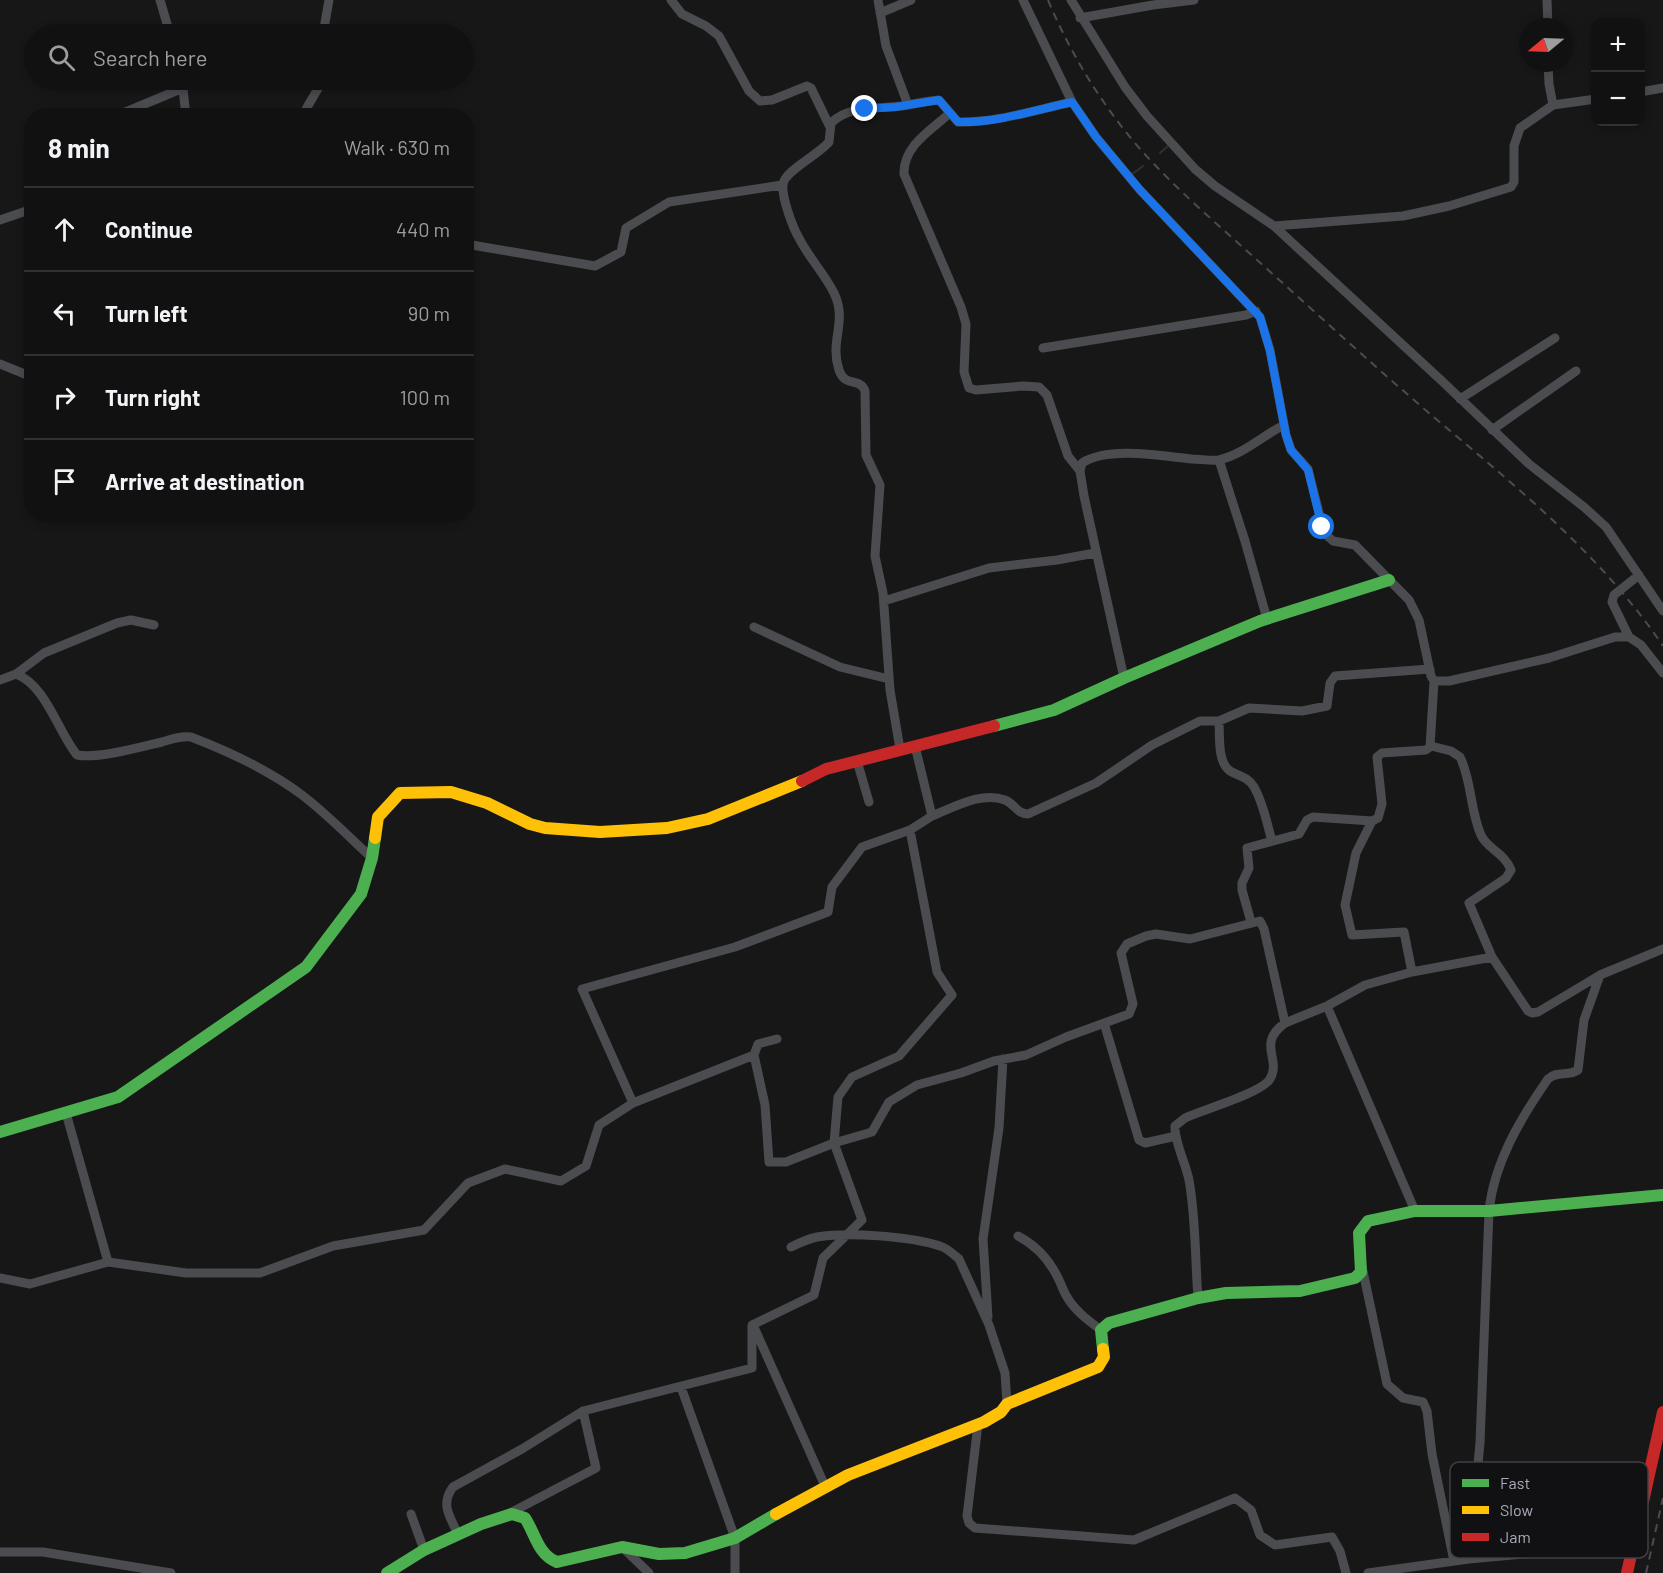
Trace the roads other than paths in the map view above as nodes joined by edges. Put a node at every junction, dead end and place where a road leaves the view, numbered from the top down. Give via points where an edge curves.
1 (160, 0) edge
2 (329, 0) edge
3 (671, 0) edge
4 (878, 0) edge
5 (911, 0) edge
6 (1023, 0) edge
7 (1071, 0) edge
8 (1194, 0) edge
9 (1547, 0) edge
10 (880, 13) junction
11 (1080, 18) junction
12 (1548, 18) edge
13 (167, 24) edge
14 (325, 24) edge
15 (1548, 72) edge
16 (1663, 88) edge
17 (170, 90) edge
18 (184, 90) edge
19 (316, 90) edge
20 (1645, 91) edge
21 (1591, 100) edge
22 (1072, 102) junction
23 (908, 105) junction
24 (1553, 105) junction
25 (133, 108) edge
26 (185, 108) edge
27 (306, 108) edge
28 (950, 113) junction
29 (830, 128) junction
30 (782, 185) junction
31 (24, 212) edge
32 (0, 220) edge
33 (1274, 226) junction
34 (474, 245) edge
35 (1256, 311) junction
36 (1555, 338) dead end
37 (1042, 348) dead end
38 (0, 364) edge
39 (1576, 371) dead end
40 (24, 374) edge
41 (1460, 399) junction
42 (1284, 425) junction
43 (1492, 430) junction
44 (1218, 460) junction
45 (1080, 471) junction
46 (1095, 553) junction
47 (1640, 575) junction
48 (1389, 580) junction
49 (884, 601) junction
50 (1663, 610) edge
51 (1267, 619) junction
52 (154, 625) dead end
53 (754, 627) dead end
54 (1629, 638) junction
55 (1430, 669) junction
56 (1663, 673) edge
57 (16, 674) junction
58 (1124, 678) junction
59 (889, 679) junction
60 (0, 680) edge
61 (1434, 681) junction
62 (1219, 721) junction
63 (915, 746) junction
64 (1431, 746) junction
65 (900, 749) junction
66 (857, 761) junction
67 (869, 802) dead end
68 (932, 816) junction
69 (1372, 821) junction
70 (910, 830) junction
71 (1272, 841) junction
72 (372, 858) junction
73 (1469, 903) junction
74 (1459, 908) dead end
75 (1251, 922) junction
76 (1663, 949) edge
77 (1492, 957) junction
78 (1412, 972) junction
79 (1600, 975) junction
80 (1328, 1006) junction
81 (1104, 1023) junction
82 (1285, 1023) junction
83 (777, 1039) dead end
84 (754, 1055) junction
85 (1003, 1059) junction
86 (633, 1103) junction
87 (66, 1113) junction
88 (0, 1132) edge
89 (1176, 1136) junction
90 (834, 1143) junction
91 (1663, 1195) edge
92 (1416, 1211) junction
93 (1489, 1211) junction
94 (846, 1236) junction
95 (1018, 1236) dead end
96 (791, 1247) dead end
97 (108, 1262) junction
98 (1362, 1265) junction
99 (0, 1278) edge
100 (1198, 1298) junction
101 (753, 1325) junction
102 (989, 1325) junction
103 (1101, 1330) junction
104 (681, 1387) junction
105 (1007, 1404) junction
106 (583, 1411) junction
107 (1663, 1412) edge
108 (978, 1424) junction
109 (1478, 1462) edge
110 (1648, 1480) edge
111 (825, 1486) junction
112 (411, 1514) dead end
113 (504, 1516) junction
114 (458, 1534) junction
115 (735, 1538) junction
116 (1450, 1542) edge
117 (622, 1547) junction
118 (424, 1550) junction
119 (0, 1552) edge
120 (1453, 1558) edge
121 (1480, 1558) edge
122 (1631, 1558) edge
123 (1469, 1559) joint
124 (1454, 1562) junction
125 (1394, 1571) edge
126 (171, 1573) edge
127 (387, 1573) edge
128 (649, 1573) edge
129 (735, 1573) edge
130 (1346, 1573) edge
131 (1368, 1573) edge
132 (1627, 1573) edge

1 - 13 street
2 - 14 street
3 - 29 street via 682,14 719,36 749,91 760,101 807,86 812,88
4 - 10 street
5 - 10 street
6 - 22 street
7 - 11 street
8 - 11 street
9 - 12 street
10 - 23 street via 886,46
11 - 33 street via 1125,87 1195,169
15 - 24 street
16 - 20 street
17 - 25 street
18 - 26 street
19 - 27 street
21 - 24 street
22 - 28 street via 969,122 958,122
22 - 35 street via 1140,190
23 - 28 street via 939,100
23 - 29 street via 843,114
24 - 33 street via 1520,128 1514,146 1511,188 1403,216
28 - 45 street via 912,147 904,161 904,174 961,307 966,324 964,372 969,388 1039,387 1047,395 1068,456
29 - 30 street via 829,142 787,176
30 - 34 street via 669,202 626,228 621,252 595,266
30 - 49 street via 798,237 839,307 835,346 839,370 844,380 863,385 865,391 866,455 880,485 875,556
31 - 32 street
33 - 41 street
35 - 37 street
35 - 42 street via 1270,351
36 - 41 street
38 - 40 street
39 - 43 street
41 - 43 street
42 - 44 street via 1250,447
42 - 48 street via 1291,450 1308,470 1324,533 1333,541 1355,545
43 - 47 street via 1600,521
44 - 45 street via 1115,454 1088,460 1082,463
44 - 51 street
45 - 46 street
46 - 49 street via 988,568
46 - 58 street
47 - 50 street
47 - 54 street via 1614,595 1612,602
48 - 51 street
48 - 55 street via 1409,600 1419,620
49 - 59 street
51 - 58 street
52 - 57 street via 131,620 117,623 44,653
53 - 59 street via 840,667
54 - 56 street via 1641,645
54 - 61 street via 1615,637 1549,658
55 - 61 street
55 - 62 street via 1339,675 1329,684 1328,704 1324,708 1249,708
57 - 60 street
57 - 72 street via 32,685 77,755 190,737 277,778
58 - 63 street via 1054,710
59 - 65 street
61 - 64 street
62 - 68 street via 1188,725 1096,783 1028,814 1006,800 992,798 970,801
62 - 71 street via 1225,764 1255,788
63 - 65 street
63 - 68 street
64 - 69 street via 1426,750 1379,755 1382,804 1378,818
64 - 73 street via 1462,760 1479,832 1511,870 1506,878
65 - 66 street
66 - 67 street
66 - 72 street via 826,769 708,819 667,828 600,832 545,828 487,802 451,792 400,793 378,817
68 - 70 street
69 - 71 street via 1313,817 1299,834
69 - 78 street via 1356,853 1345,905 1352,935 1404,932
70 - 86 street via 862,847 832,887 828,912 735,948 582,989
70 - 90 street via 937,972 952,995 899,1056 852,1077 838,1097
71 - 75 street via 1246,849 1249,868 1242,890
72 - 87 street via 361,894 306,967 118,1097
73 - 74 street
73 - 77 street
75 - 81 street via 1190,939 1156,934 1127,944 1121,953 1132,1009 1129,1014
75 - 82 street via 1262,923
76 - 79 street
77 - 78 street
77 - 79 street via 1523,1006 1532,1013
78 - 80 street via 1365,985
79 - 93 street via 1584,1020 1578,1070 1553,1074 1539,1093 1496,1173
80 - 82 street
80 - 92 street
81 - 85 street via 1035,1052
81 - 89 street via 1138,1140 1145,1143
82 - 89 street via 1270,1041 1273,1072 1268,1082 1256,1091 1185,1118 1175,1126
83 - 84 street via 759,1044
84 - 86 street
84 - 90 street via 765,1105 769,1162 786,1162
85 - 90 street via 917,1085 890,1102 872,1132
85 - 102 street via 999,1128 983,1239
86 - 97 street via 599,1125 586,1166 561,1181 506,1169 468,1183 424,1230 333,1246 260,1273 186,1273
87 - 88 street
87 - 97 street
89 - 100 street via 1189,1180 1195,1224
90 - 94 street via 861,1220
91 - 93 street
92 - 93 street
92 - 98 street via 1368,1221 1360,1228
93 - 109 street
94 - 96 street via 820,1237
94 - 101 street via 823,1258 814,1295
94 - 102 street via 891,1238 946,1249 959,1259
95 - 103 street via 1045,1257 1067,1299
97 - 99 street via 30,1284
98 - 100 street via 1355,1278 1300,1291 1226,1293
98 - 116 street via 1387,1384 1402,1398 1423,1402 1427,1411
100 - 103 street via 1109,1323
101 - 104 street via 752,1368
101 - 111 street
102 - 105 street via 1005,1373
103 - 105 street via 1104,1357 1098,1368
104 - 106 street
104 - 115 street
105 - 108 street
106 - 113 street via 596,1468
106 - 114 street via 453,1487 447,1496 447,1510
107 - 110 street
108 - 111 street
108 - 130 street via 967,1516 973,1527 1134,1540 1234,1498 1251,1510 1260,1535 1275,1545 1332,1537
111 - 115 street
112 - 118 street
113 - 114 street
113 - 117 street via 525,1518 550,1561
114 - 118 street
115 - 117 street via 685,1553 659,1554
115 - 129 street
117 - 128 street
118 - 127 street
119 - 126 street via 43,1552
120 - 124 street
121 - 123 street
122 - 132 street
123 - 124 street
124 - 125 street
125 - 131 street

